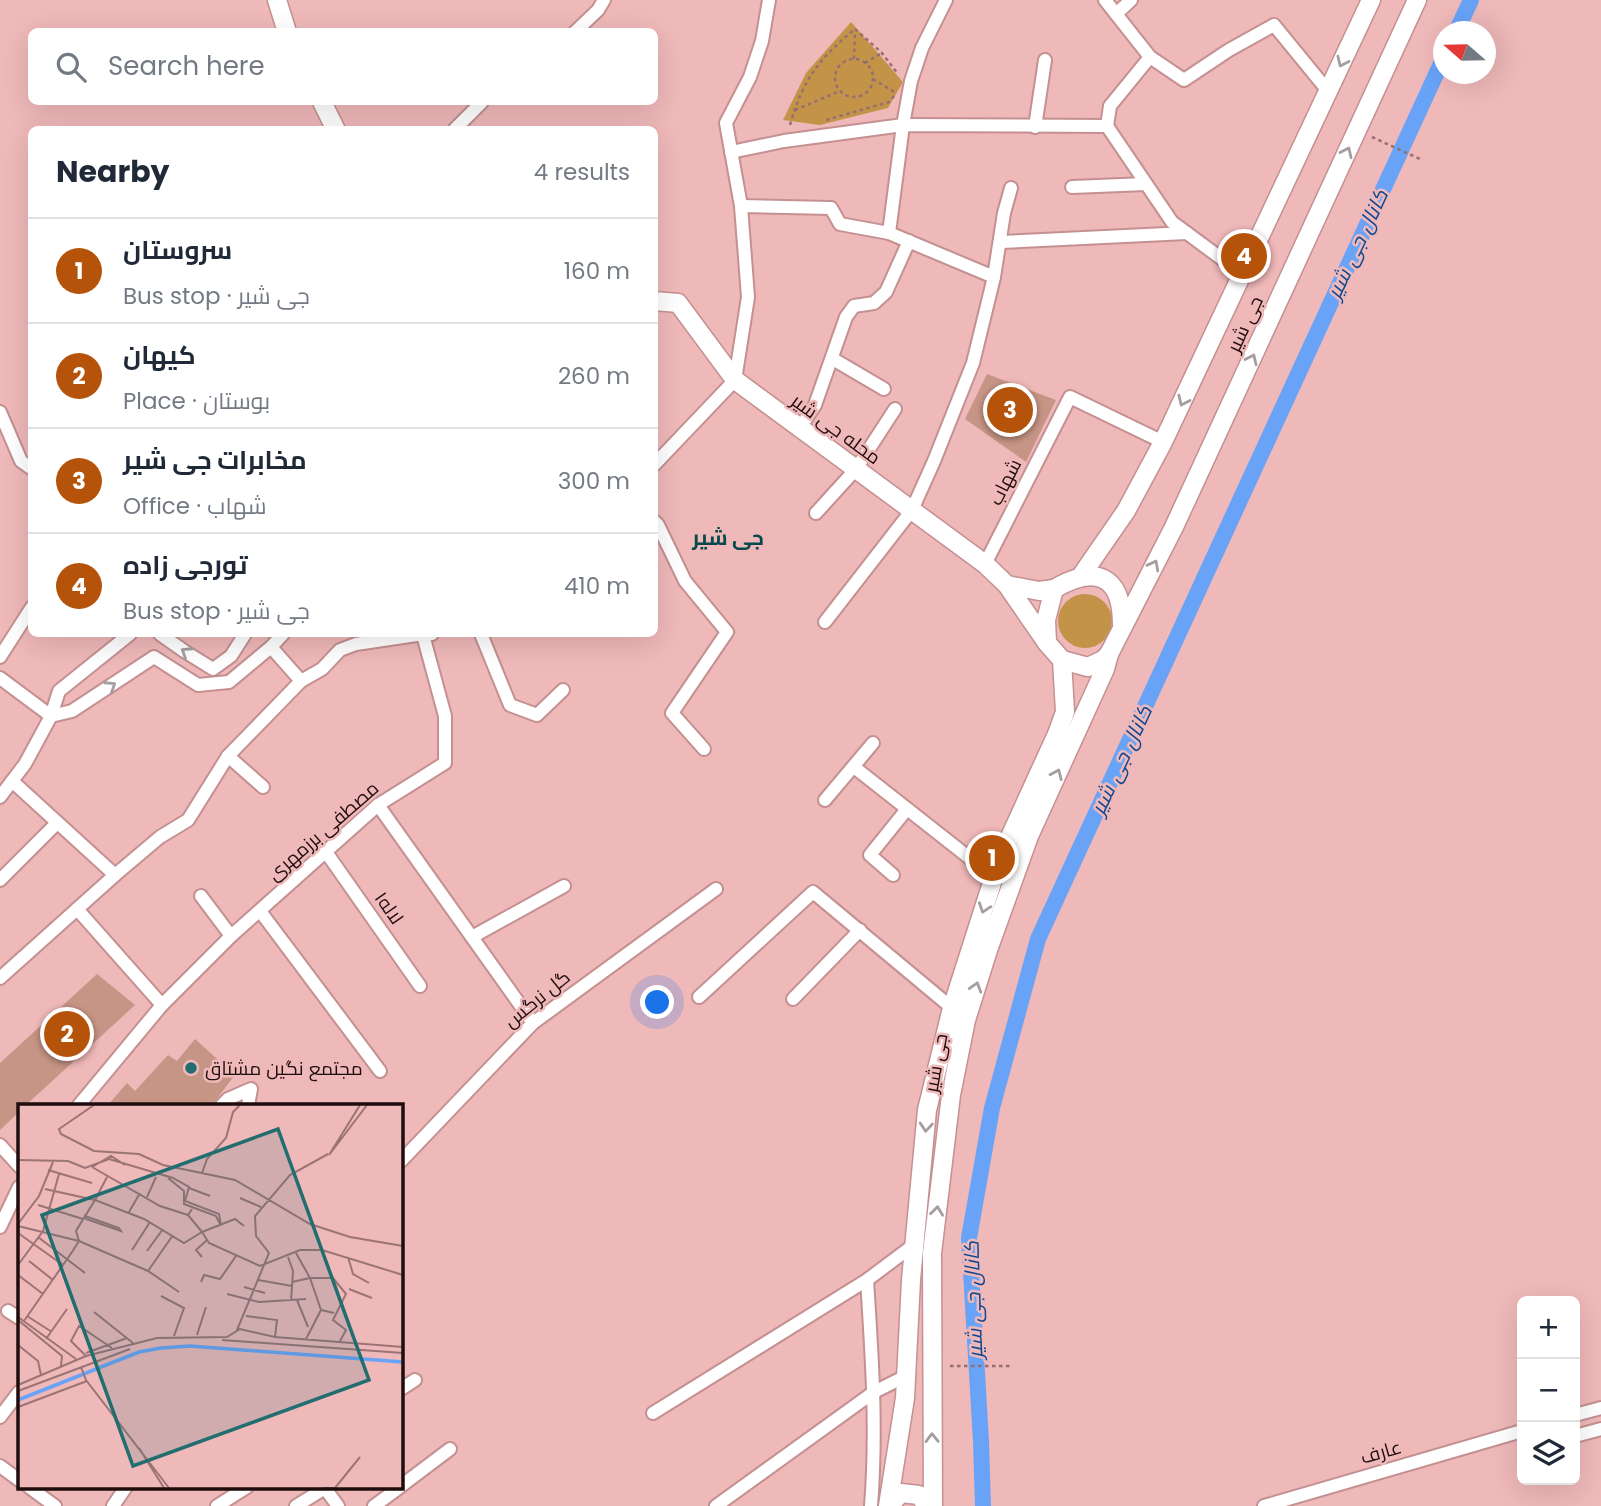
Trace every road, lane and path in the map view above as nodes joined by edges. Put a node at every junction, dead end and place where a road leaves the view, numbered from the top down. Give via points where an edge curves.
1 (277, 0) edge
2 (604, 0) edge
3 (769, 0) edge
4 (946, 0) edge
5 (1105, 0) edge
6 (1131, 0) edge
7 (1371, 0) edge
8 (1416, 2) edge
9 (1116, 14) junction
10 (286, 28) edge
11 (579, 28) edge
12 (855, 29) junction
13 (882, 53) junction
14 (1150, 57) junction
15 (854, 59) junction
16 (1045, 60) dead end
17 (865, 63) junction
18 (873, 79) junction
19 (840, 91) junction
20 (1328, 91) junction
21 (903, 97) junction
22 (324, 105) edge
23 (479, 105) edge
24 (794, 111) junction
25 (823, 121) dead end
26 (800, 125) dead end
27 (903, 125) junction
28 (334, 126) edge
29 (458, 126) edge
30 (1107, 126) junction
31 (1035, 127) junction
32 (1369, 136) dead end
33 (731, 152) junction
34 (1420, 159) dead end
35 (1146, 184) junction
36 (1072, 187) dead end
37 (1011, 188) dead end
38 (741, 206) junction
39 (889, 233) junction
40 (1187, 233) junction
41 (909, 241) junction
42 (1001, 242) junction
43 (1244, 271) junction
44 (994, 277) junction
45 (658, 301) edge
46 (832, 359) junction
47 (735, 380) junction
48 (884, 389) dead end
49 (895, 409) dead end
50 (0, 412) edge
51 (800, 428) junction
52 (1163, 443) junction
53 (658, 461) edge
54 (28, 466) edge
55 (856, 468) junction
56 (912, 510) junction
57 (816, 513) dead end
58 (658, 524) edge
59 (985, 564) junction
60 (1081, 576) junction
61 (1007, 585) junction
62 (1054, 590) junction
63 (28, 613) edge
64 (825, 622) dead end
65 (1122, 625) junction
66 (126, 637) edge
67 (164, 637) edge
68 (243, 637) edge
69 (280, 637) edge
70 (405, 637) edge
71 (427, 637) edge
72 (482, 637) edge
73 (1046, 643) junction
74 (271, 647) junction
75 (1109, 654) junction
76 (0, 657) edge
77 (1062, 660) junction
78 (0, 678) edge
79 (301, 681) junction
80 (563, 691) dead end
81 (51, 716) junction
82 (873, 743) dead end
83 (704, 749) dead end
84 (228, 756) junction
85 (854, 767) junction
86 (12, 781) junction
87 (263, 787) dead end
88 (0, 797) edge
89 (825, 800) dead end
90 (378, 805) junction
91 (907, 809) junction
92 (57, 822) junction
93 (326, 852) junction
94 (115, 875) junction
95 (893, 875) dead end
96 (995, 878) junction
97 (0, 880) edge
98 (564, 886) dead end
99 (716, 889) dead end
100 (201, 896) dead end
101 (77, 909) junction
102 (260, 911) junction
103 (860, 930) junction
104 (231, 936) junction
105 (472, 937) junction
106 (0, 978) edge
107 (420, 986) dead end
108 (699, 997) dead end
109 (793, 999) dead end
110 (162, 1005) junction
111 (952, 1008) junction
112 (533, 1023) junction
113 (380, 1071) dead end
114 (80, 1104) edge
115 (223, 1104) edge
116 (248, 1104) edge
117 (0, 1145) edge
118 (402, 1160) edge
119 (18, 1165) edge
120 (18, 1189) edge
121 (0, 1227) edge
122 (915, 1244) junction
123 (867, 1280) junction
124 (943, 1366) dead end
125 (1013, 1366) dead end
126 (906, 1376) junction
127 (415, 1380) dead end
128 (402, 1388) edge
129 (874, 1392) junction
130 (18, 1393) edge
131 (1601, 1408) edge
132 (653, 1413) dead end
133 (1580, 1414) edge
134 (0, 1418) edge
135 (1601, 1429) edge
136 (1516, 1433) edge
137 (1580, 1435) edge
138 (450, 1449) dead end
139 (0, 1466) edge
140 (18, 1479) edge
141 (402, 1485) edge
142 (30, 1488) edge
143 (125, 1488) edge
144 (245, 1488) edge
145 (323, 1488) edge
146 (325, 1488) edge
147 (397, 1488) edge
148 (55, 1506) edge
149 (113, 1506) edge
150 (217, 1506) edge
151 (296, 1506) edge
152 (338, 1506) edge
153 (374, 1506) edge
154 (716, 1506) edge
155 (870, 1506) edge
156 (889, 1506) edge
157 (927, 1506) edge
158 (933, 1506) edge
159 (1264, 1506) edge

1 - 10 main road
2 - 11 street
3 - 33 street via 750,77 726,123
4 - 21 street
5 - 9 street
6 - 9 street
7 -> 20 main road, جی شیر
65 -> 8 main road, جی شیر via 1174,527
9 - 14 street
12 - 13 path
12 - 15 path
12 - 24 path via 826,53 804,84
13 - 17 path
13 - 21 path via 900,78
14 - 20 street via 1185,80 1273,25
14 - 30 street via 1110,106
15 - 17 path
15 - 19 path via 842,63 835,73
16 - 31 street
17 - 18 path
18 - 19 path via 863,95 851,97
18 - 21 path
19 - 24 path
20 - 43 main road, جی شیر
21 - 25 path
21 - 27 street
22 - 28 main road
23 - 29 street
24 - 26 path via 789,128
27 - 31 street
27 - 33 street
27 - 39 street
30 - 31 street
30 - 35 street
32 - 34 path
33 - 38 street
35 - 36 street
35 - 40 street via 1172,222
37 - 42 street
38 - 39 street via 831,208 840,224
38 - 47 street via 748,297
39 - 41 street
40 - 42 street
40 - 43 street
41 - 44 street
41 - 46 street via 886,292 874,303 854,306 846,317
42 - 44 street
43 -> 52 main road, جی شیر
44 - 56 street via 972,363
45 - 47 main road, محله جی شیر via 678,303
46 - 48 street
46 - 51 street via 815,404
47 - 51 main road, محله جی شیر
47 - 53 street
49 - 55 street
50 - 54 street via 21,461
51 - 55 main road, محله جی شیر
52 - 59 street, شهاب via 1070,397
52 - 60 main road, جی شیر via 1126,511
55 - 56 main road, محله جی شیر
55 - 57 street
56 - 59 main road, محله جی شیر
56 - 64 street
58 - 83 street via 685,581 727,632 671,713
59 - 61 main road, محله جی شیر
60 - 62 main road
60 - 65 main road via 1103,577 1114,587
61 - 62 main road
61 - 73 main road, محله جی شیر
62 - 73 main road
63 - 76 street
65 - 75 main road
66 - 81 street via 59,691
68 -> 67 street via 231,656 213,668
69 - 74 street
70 - 79 street via 340,650 322,669
71 - 90 street, مصطفی برزمهری via 445,716 445,763
72 - 80 street via 510,705 537,715
73 - 77 main road
74 - 79 street
81 -> 74 street via 72,711 154,657 198,685 229,682
75 - 77 main road via 1088,667
158 -> 75 main road, جی شیر via 932,1253 951,1095 966,1020 1029,836
77 - 96 main road, جی شیر via 1065,712
78 - 81 street
79 - 84 street
81 - 86 street
82 - 85 street
84 - 87 street
84 - 94 street via 188,820
85 - 89 street
85 - 91 street
86 - 88 street
86 - 92 street
90 - 93 street, مصطفی برزمهری
90 - 105 street
91 - 95 street via 870,855
91 - 96 street
92 - 94 street
92 - 97 street
93 - 102 street, مصطفی برزمهری
93 - 107 street, لاله۱
94 - 101 street
96 -> 111 main road, جی شیر
98 - 105 street
99 - 112 street, گل نرگس
100 - 104 street
101 - 106 street
101 - 110 street
102 - 104 street, مصطفی برزمهری
102 - 113 street
103 - 108 street via 813,891
103 - 109 street
103 - 111 street
104 - 110 street, مصطفی برزمهری
105 - 112 street
110 - 114 street, مصطفی برزمهری
111 -> 122 main road, جی شیر via 927,1110
112 - 118 street, گل نرگس
115 - 116 street via 251,1089
117 - 119 street
120 - 121 street
122 - 123 street
122 - 126 main road, جی شیر
123 - 129 street
123 - 132 street
124 - 125 path
126 - 129 street
126 - 156 main road, جی شیر
127 - 128 street
129 - 154 street
129 - 155 street
130 - 134 street
131 - 133 street
135 - 137 street
136 - 159 street, عارف
138 - 141 street
139 - 140 street
142 - 148 street
143 - 149 street
144 - 150 street
145 - 151 street
146 - 152 street
147 - 153 street
156 - 157 main road via 901,1493 919,1495

